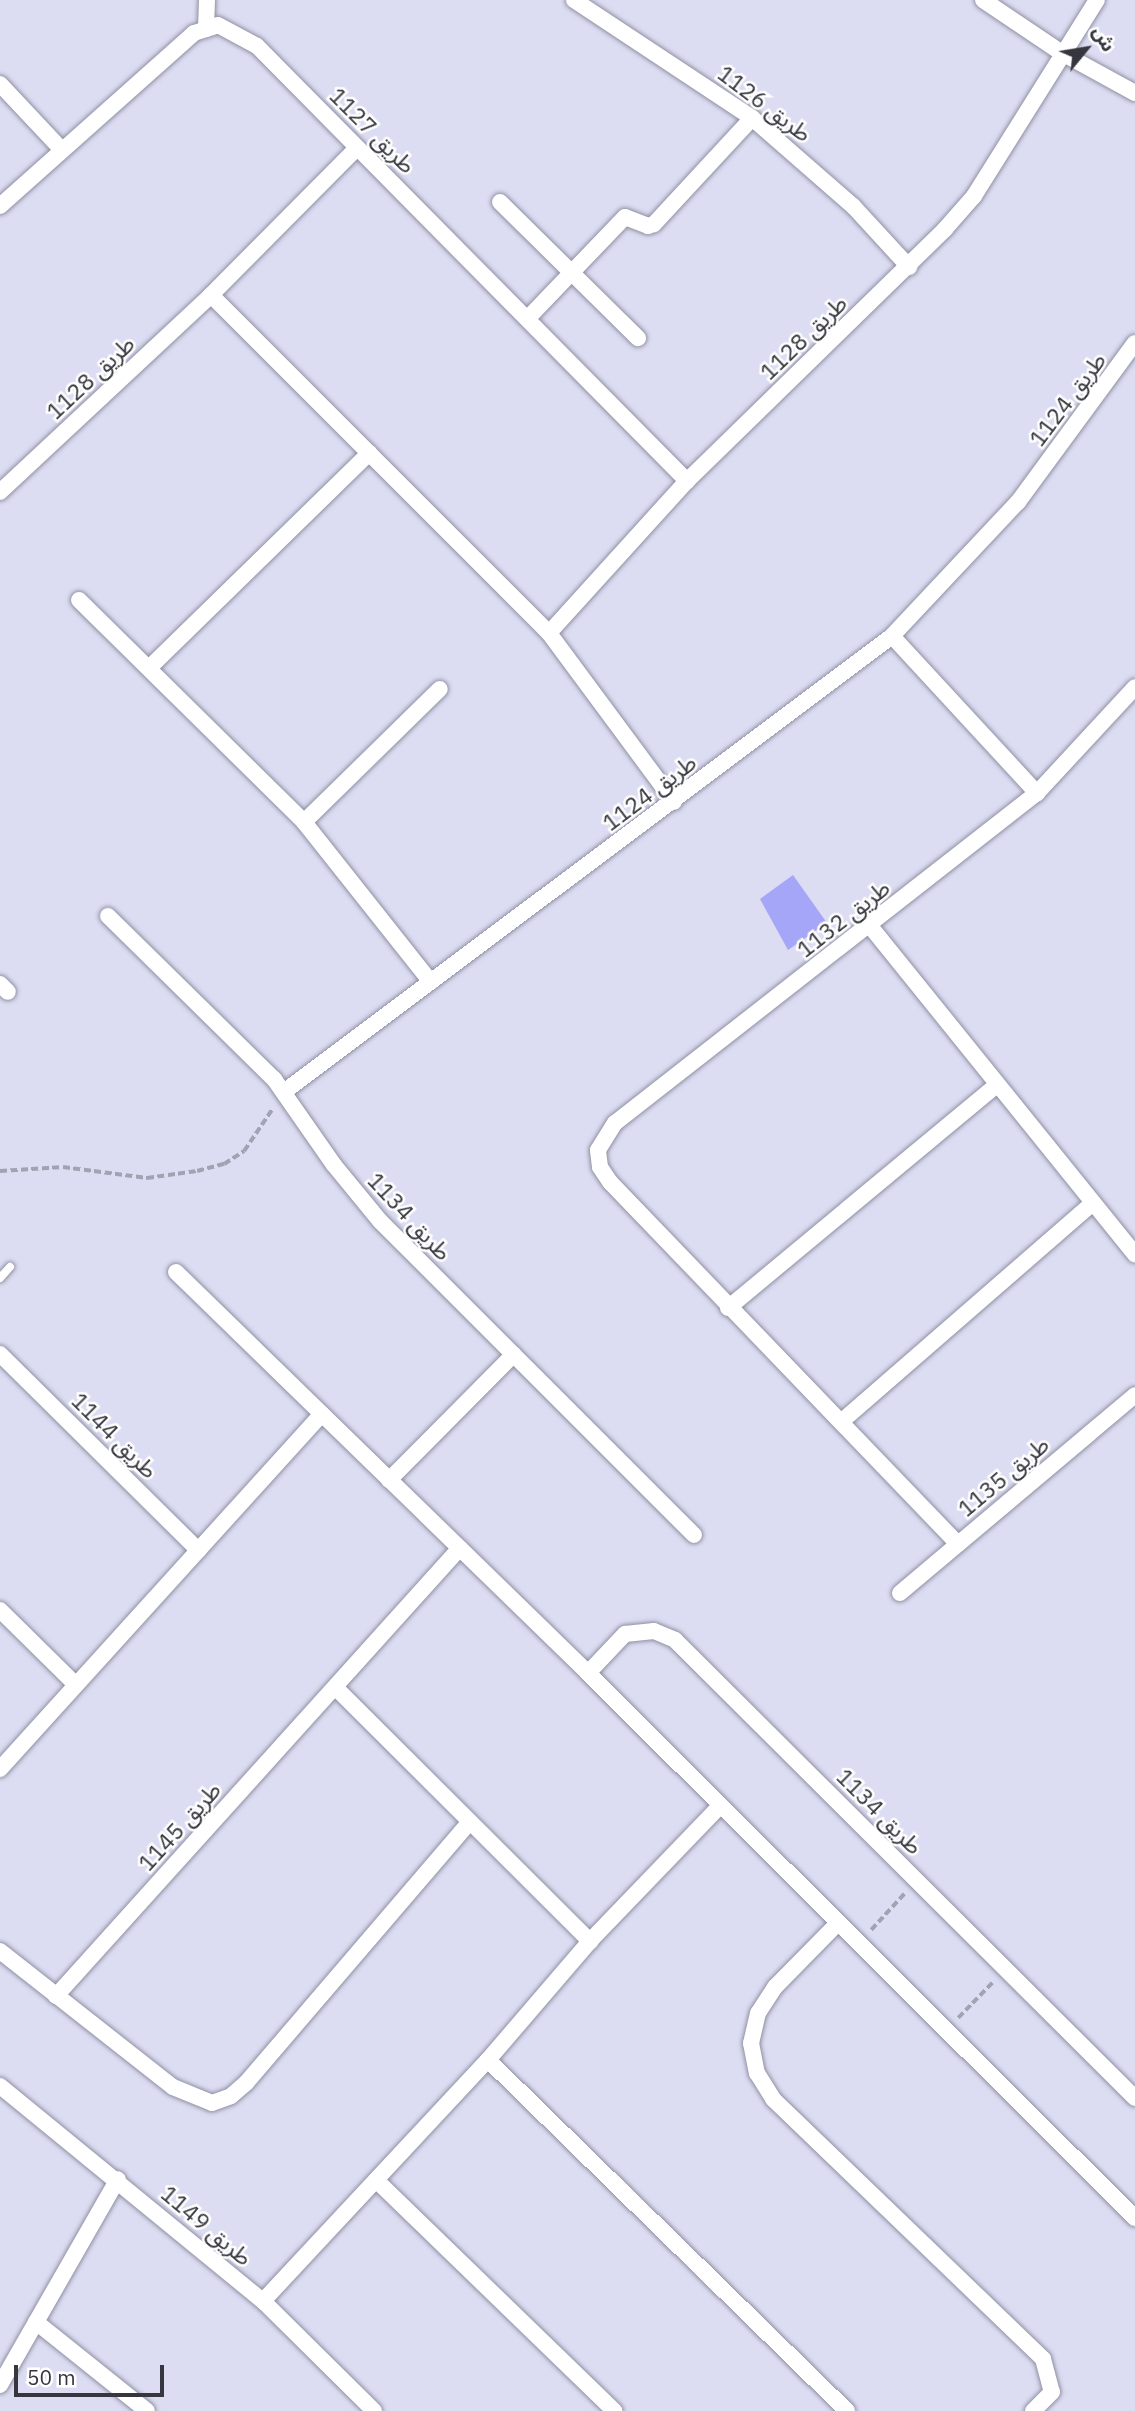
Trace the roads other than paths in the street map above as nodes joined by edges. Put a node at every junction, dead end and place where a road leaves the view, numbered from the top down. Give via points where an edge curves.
1 (207, 0) edge
2 (574, 0) edge
3 (983, 0) edge
4 (1097, 0) edge
5 (206, 29) junction
6 (1062, 53) junction
7 (0, 84) edge
8 (1135, 93) edge
9 (752, 118) junction
10 (357, 148) junction
11 (61, 149) junction
12 (500, 202) dead end
13 (0, 206) edge
14 (909, 267) junction
15 (572, 272) junction
16 (211, 295) junction
17 (528, 318) junction
18 (638, 338) dead end
19 (1135, 343) edge
20 (369, 453) junction
21 (687, 481) junction
22 (0, 492) edge
23 (79, 600) dead end
24 (549, 633) junction
25 (892, 636) junction
26 (149, 668) junction
27 (1135, 687) edge
28 (440, 689) dead end
29 (1037, 793) junction
30 (674, 802) junction
31 (304, 822) junction
32 (108, 916) dead end
33 (870, 926) junction
34 (430, 982) junction
35 (998, 1085) junction
36 (285, 1091) junction
37 (1092, 1204) junction
38 (1135, 1254) edge
39 (10, 1267) dead end
40 (176, 1272) dead end
41 (0, 1278) edge
42 (728, 1308) junction
43 (0, 1354) edge
44 (514, 1354) junction
45 (1135, 1395) edge
46 (321, 1414) junction
47 (842, 1421) junction
48 (389, 1480) junction
49 (694, 1535) dead end
50 (958, 1544) junction
51 (460, 1548) junction
52 (198, 1549) junction
53 (900, 1594) dead end
54 (0, 1610) edge
55 (587, 1673) junction
56 (74, 1683) junction
57 (336, 1688) junction
58 (0, 1769) edge
59 (720, 1806) junction
60 (470, 1822) junction
61 (838, 1923) junction
62 (590, 1941) junction
63 (0, 1951) edge
64 (56, 1996) junction
65 (488, 2060) junction
66 (0, 2086) edge
67 (1132, 2091) edge
68 (118, 2179) junction
69 (376, 2180) junction
70 (1135, 2218) edge
71 (263, 2301) junction
72 (36, 2322) junction
73 (0, 2385) edge
74 (147, 2411) edge
75 (374, 2411) edge
76 (614, 2411) edge
77 (846, 2411) edge
78 (1033, 2411) edge

1 - 5 street
2 - 9 street, طريق 1126
3 - 6 street
4 - 6 street, طريق 1128
5 - 10 street, طريق 1127 via 218,25 257,46
5 - 11 street via 194,33
6 - 8 street
6 - 14 street, طريق 1128 via 974,196
7 - 11 street
9 - 14 street, طريق 1126 via 832,187
9 - 15 street via 654,223 648,226 625,217
10 - 16 street, طريق 1128
10 - 17 street, طريق 1127
11 - 13 street
12 - 15 street
14 - 21 street, طريق 1128
15 - 17 street
15 - 18 street
16 - 20 street
16 - 22 street, طريق 1128
17 - 21 street, طريق 1127
19 - 25 street, طريق 1124 via 1018,502
20 - 24 street
20 - 26 street
21 - 24 street, طريق 1128
23 - 26 street
24 - 30 street
25 - 29 street
25 - 30 street, طريق 1124
26 - 31 street
27 - 29 street, طريق 1132
28 - 31 street
29 - 33 street, طريق 1132
30 - 34 street, طريق 1124
31 - 34 street
32 - 36 street, طريق 1134
33 - 35 street
33 - 42 street, طريق 1132 via 607,1130 598,1159 610,1182
34 - 36 street, طريق 1124
35 - 37 street
35 - 42 street
36 - 44 street, طريق 1134 via 356,1194
37 - 38 street
37 - 47 street
39 - 41 lane
40 - 46 street
42 - 47 street
43 - 52 street, طريق 1144
44 - 48 street
44 - 49 street, طريق 1134
45 - 50 street, طريق 1135
46 - 48 street
46 - 52 street
47 - 50 street
48 - 51 street
50 - 53 street, طريق 1135
51 - 55 street
51 - 57 street, طريق 1145
52 - 56 street
54 - 56 street
55 - 59 street
55 - 67 street, طريق 1134 via 625,1634 654,1631 674,1640
56 - 58 street
57 - 60 street
57 - 64 street, طريق 1145
59 - 61 street
59 - 62 street
60 - 62 street
60 - 64 street via 230,2096 212,2103 173,2087
61 - 70 street
61 - 78 street via 775,1987 758,2013 751,2043 757,2073 774,2099 1043,2359 1052,2392
62 - 65 street
63 - 64 street
65 - 69 street
65 - 77 street
66 - 68 street, طريق 1149
68 - 71 street, طريق 1149
68 - 72 street
69 - 71 street
69 - 76 street
71 - 75 street, طريق 1149
72 - 73 street
72 - 74 street

